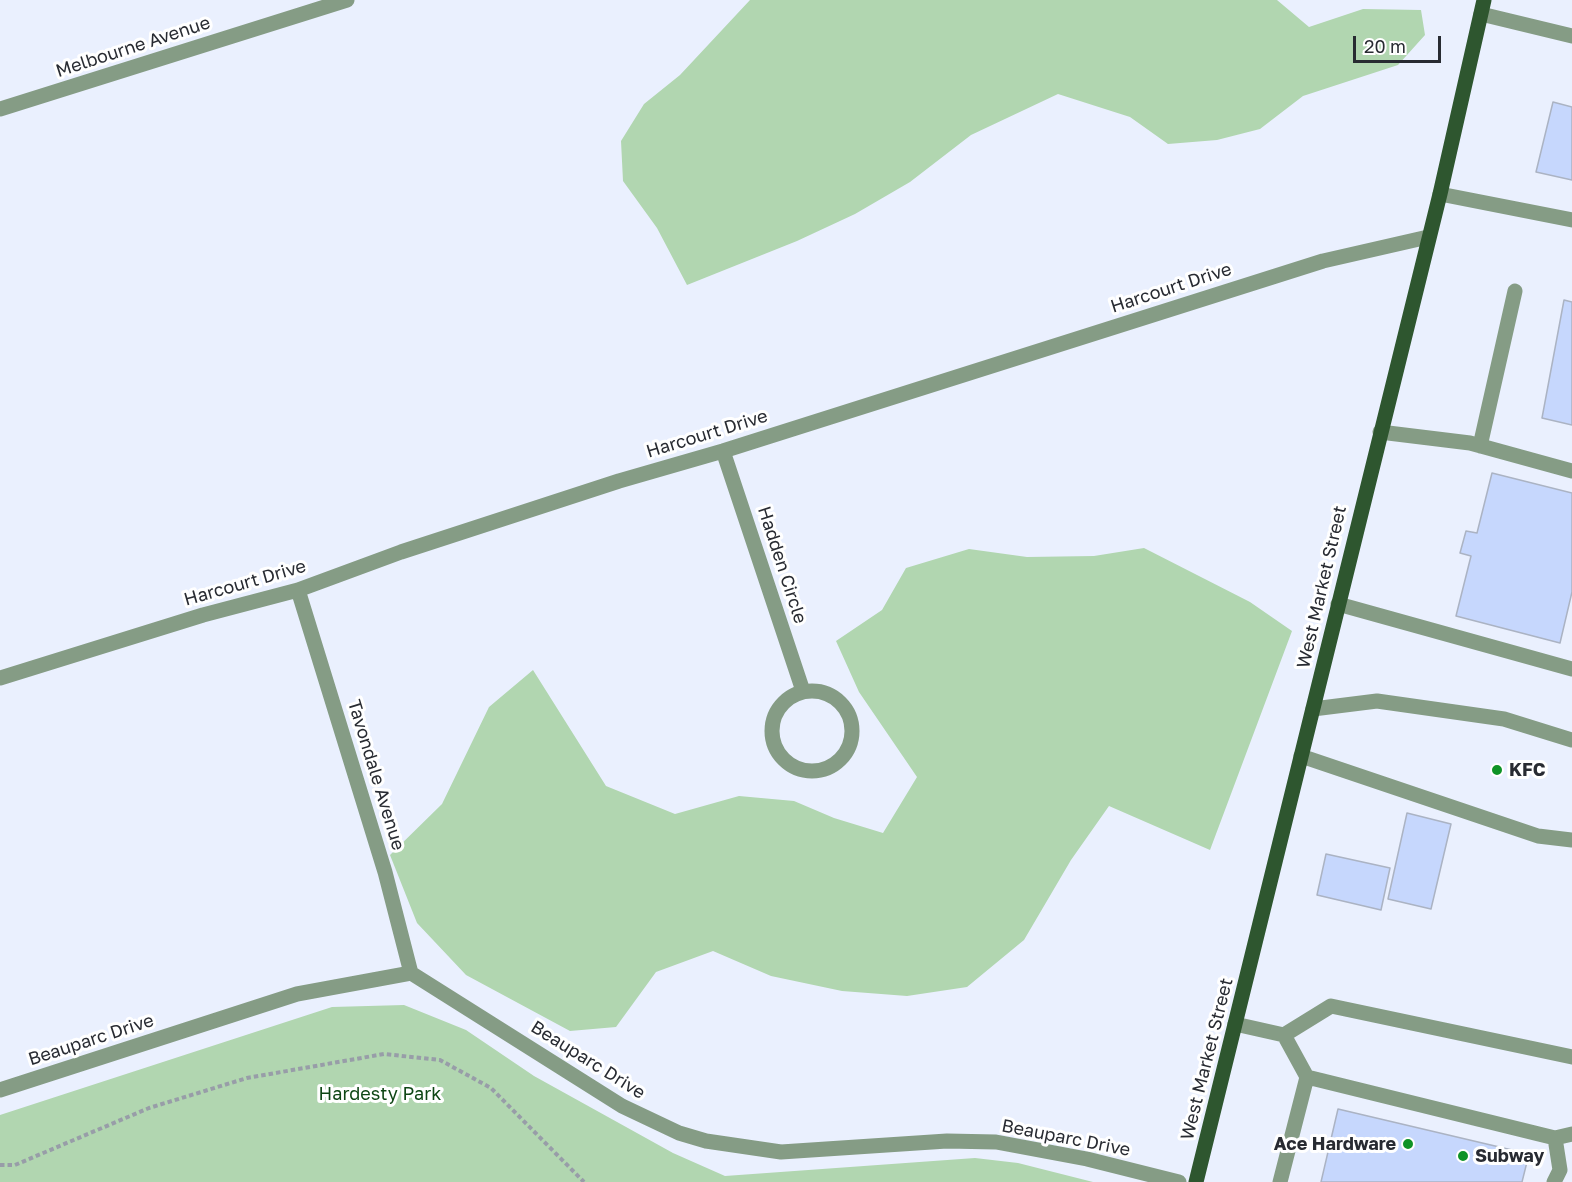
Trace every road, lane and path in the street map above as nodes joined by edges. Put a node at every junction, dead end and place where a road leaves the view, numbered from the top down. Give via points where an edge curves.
1 (348, 0) edge
2 (1482, 7) edge
3 (1572, 36) edge
4 (0, 110) edge
5 (1440, 194) junction
6 (1572, 220) edge
7 (1428, 237) junction
8 (1515, 291) dead end
9 (1380, 432) junction
10 (1480, 446) junction
11 (723, 451) junction
12 (1572, 471) edge
13 (298, 590) junction
14 (1338, 604) junction
15 (1572, 669) edge
16 (0, 678) edge
17 (803, 691) junction
18 (1313, 710) junction
19 (1572, 740) edge
20 (1301, 756) junction
21 (1572, 840) edge
22 (411, 973) junction
23 (1235, 1024) junction
24 (1284, 1035) junction
25 (1572, 1057) edge
26 (1307, 1077) junction
27 (0, 1090) edge
28 (1572, 1134) edge
29 (1555, 1138) junction
30 (0, 1165) edge
31 (584, 1182) edge
32 (1179, 1182) edge
33 (1196, 1182) edge
34 (1280, 1182) edge
35 (1554, 1182) edge

1 - 4 street, Melbourne Avenue
2 - 3 street
2 - 5 main road, West Market Street
5 - 6 street
5 - 7 main road, West Market Street
7 - 9 main road, West Market Street
7 - 11 street, Harcourt Drive via 1323,261
8 - 10 street
9 - 10 street
9 - 14 main road, West Market Street
10 - 12 street
11 - 13 street, Harcourt Drive via 412,548
11 - 17 street, Hadden Circle
13 - 16 street, Harcourt Drive
13 - 22 street, Tavondale Avenue via 385,872
14 - 15 street
14 - 18 main road, West Market Street
17 - 17 street via 781,705 773,723 773,743 779,755 801,770 814,772 827,769 847,752 853,726 841,702 823,692
18 - 19 street via 1377,701 1504,719
18 - 20 main road, West Market Street
20 - 21 street via 1538,836
20 - 23 main road, West Market Street
22 - 27 street, Beauparc Drive via 297,994
22 - 32 street, Beauparc Drive via 622,1106 706,1141 781,1152 947,1141 996,1142
23 - 24 street
23 - 33 main road, West Market Street
24 - 25 street via 1331,1006
24 - 26 street
26 - 29 street
26 - 34 street
28 - 29 street
29 - 35 street via 1560,1170
30 - 31 path via 15,1165 149,1108 247,1078 384,1054 440,1060 491,1088

